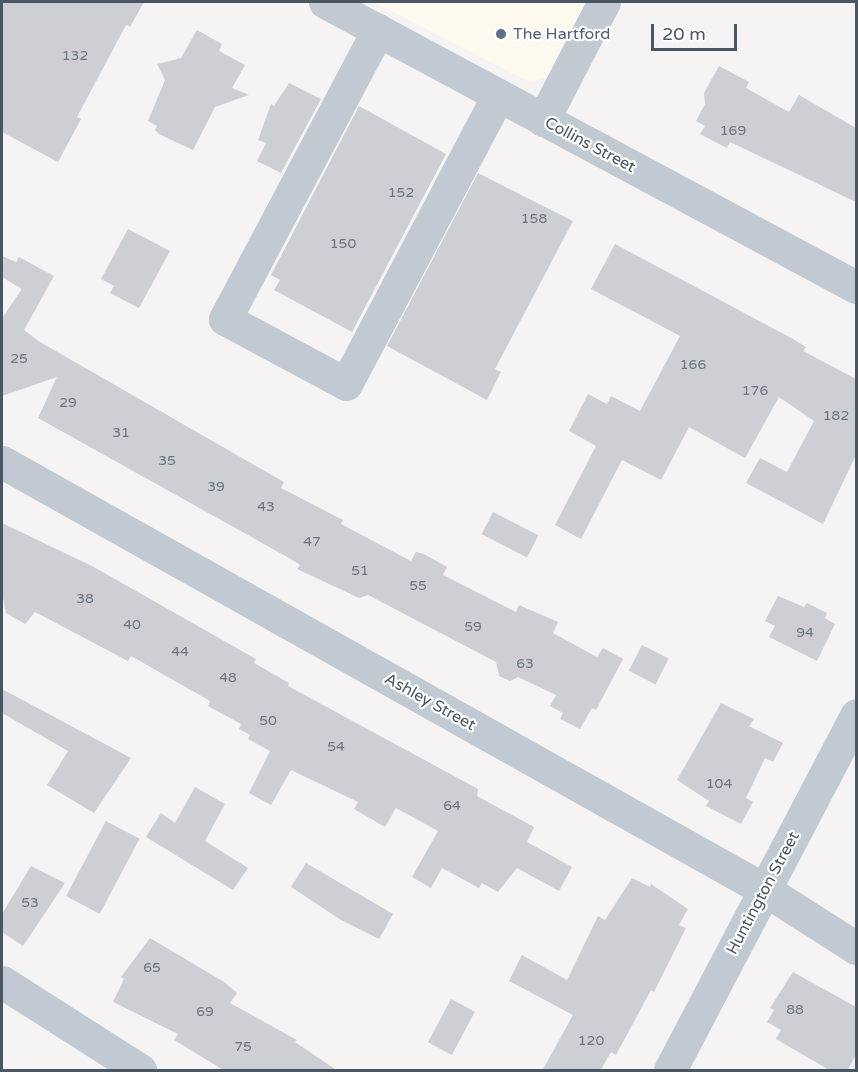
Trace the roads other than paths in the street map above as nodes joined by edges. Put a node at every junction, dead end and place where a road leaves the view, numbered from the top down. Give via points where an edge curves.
1 (325, 2) edge
2 (604, 2) edge
3 (378, 30) junction
4 (498, 96) junction
5 (543, 120) junction
6 (856, 287) edge
7 (2, 462) edge
8 (856, 715) edge
9 (765, 890) junction
10 (856, 948) edge
11 (2, 982) edge
12 (140, 1071) edge
13 (670, 1071) edge

1 - 3 street, Collins Street
2 - 5 street
3 - 4 street, Collins Street
3 - 4 street via 225,319 346,384
4 - 5 street, Collins Street
5 - 6 street, Collins Street
7 - 9 street, Ashley Street
8 - 9 street, Huntington Street
9 - 10 street, Ashley Street
9 - 13 street, Huntington Street
11 - 12 street

